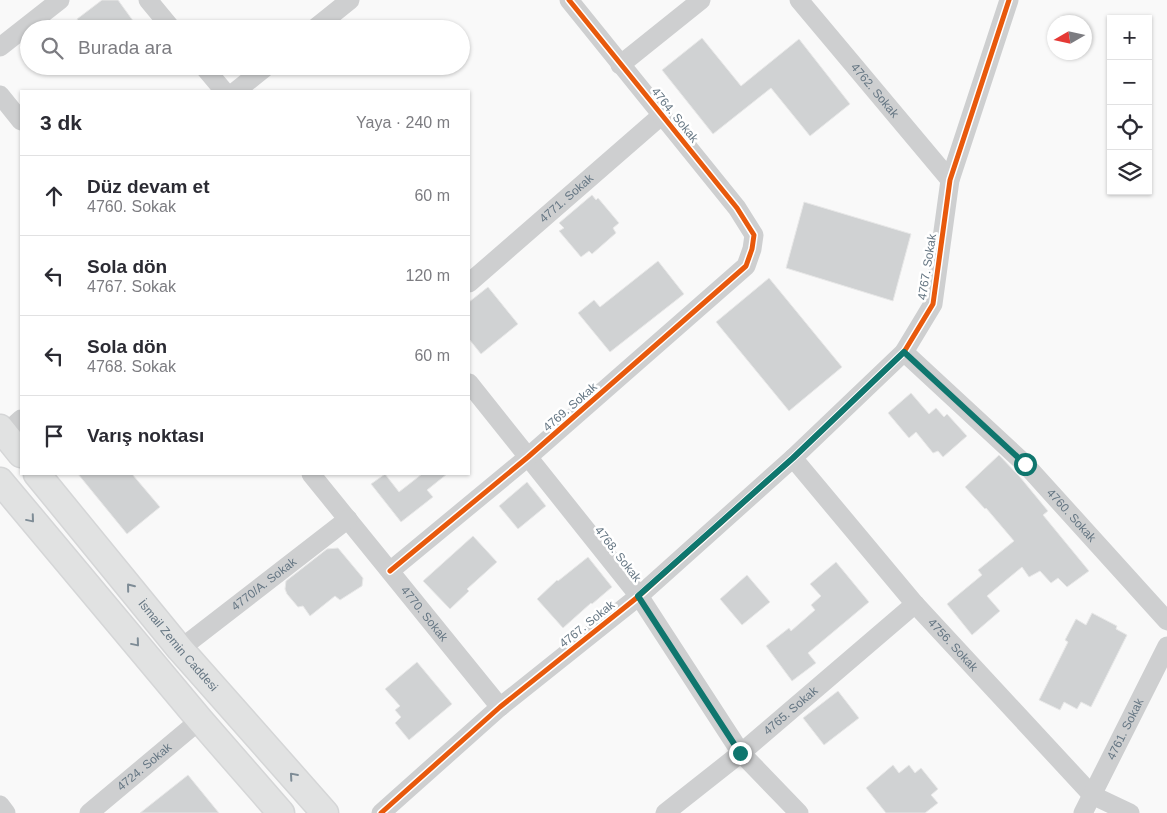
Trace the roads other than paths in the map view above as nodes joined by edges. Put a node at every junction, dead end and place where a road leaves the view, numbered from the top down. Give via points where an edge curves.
1 (60, 0) edge
2 (148, 0) edge
3 (350, 0) edge
4 (568, 0) edge
5 (701, 0) edge
6 (799, 0) edge
7 (1009, 0) edge
8 (35, 20) edge
9 (165, 20) edge
10 (325, 20) edge
11 (20, 32) edge
12 (0, 48) edge
13 (620, 64) junction
14 (211, 75) edge
15 (256, 75) edge
16 (223, 90) edge
17 (237, 90) edge
18 (0, 95) edge
19 (662, 114) junction
20 (20, 121) edge
21 (950, 180) junction
22 (752, 249) joint
23 (470, 282) edge
24 (904, 352) junction
25 (470, 384) edge
26 (6, 430) edge
27 (20, 452) edge
28 (528, 457) junction
29 (793, 458) junction
30 (38, 475) edge
31 (312, 475) edge
32 (0, 481) edge
33 (348, 519) junction
34 (390, 571) junction
35 (638, 596) junction
36 (915, 604) junction
37 (1167, 621) edge
38 (1167, 646) edge
39 (180, 649) junction
40 (500, 707) junction
41 (200, 720) junction
42 (740, 753) junction
43 (1092, 796) junction
44 (0, 805) edge
45 (6, 813) edge
46 (89, 813) edge
47 (281, 813) edge
48 (325, 813) edge
49 (381, 813) edge
50 (665, 813) edge
51 (799, 813) edge
52 (1083, 813) edge
53 (1130, 813) edge

1 - 8 street
2 - 9 street
3 - 10 street
4 - 13 street, 4764. Sokak
5 - 13 street
6 - 21 street, 4762. Sokak
7 - 21 street, 4767. Sokak
11 - 12 street
13 - 19 street, 4764. Sokak
14 - 16 street
15 - 17 street
18 - 20 street
19 - 22 street, 4764. Sokak via 737,208 754,235
19 - 23 street, 4771. Sokak
21 - 24 street, 4767. Sokak via 933,304
22 - 28 street, 4769. Sokak via 746,266
24 - 29 street, 4767. Sokak
24 - 37 street, 4760. Sokak via 1025,464
25 - 28 street, 4768. Sokak
26 - 27 main road
28 - 34 street, 4769. Sokak
28 - 35 street, 4768. Sokak
29 - 35 street, 4767. Sokak
29 - 36 street, 4756. Sokak
39 -> 30 main road, İsmail Zemin Caddesi
31 - 33 street, 4770. Sokak
32 -> 41 main road
33 - 34 street, 4770. Sokak
33 - 39 street, 4770/A. Sokak
34 - 40 street, 4770. Sokak
35 - 40 street, 4767. Sokak
35 - 42 street, 4768. Sokak
36 - 42 street, 4765. Sokak
36 - 43 street, 4756. Sokak
38 - 43 street, 4761. Sokak
48 -> 39 main road, İsmail Zemin Caddesi
40 - 49 street, 4767. Sokak
41 - 46 street, 4724. Sokak
41 - 47 main road
42 - 50 street, 4765. Sokak
42 - 51 street, 4768. Sokak
43 - 52 street, 4761. Sokak
43 - 53 street, 4756. Sokak
44 - 45 street

